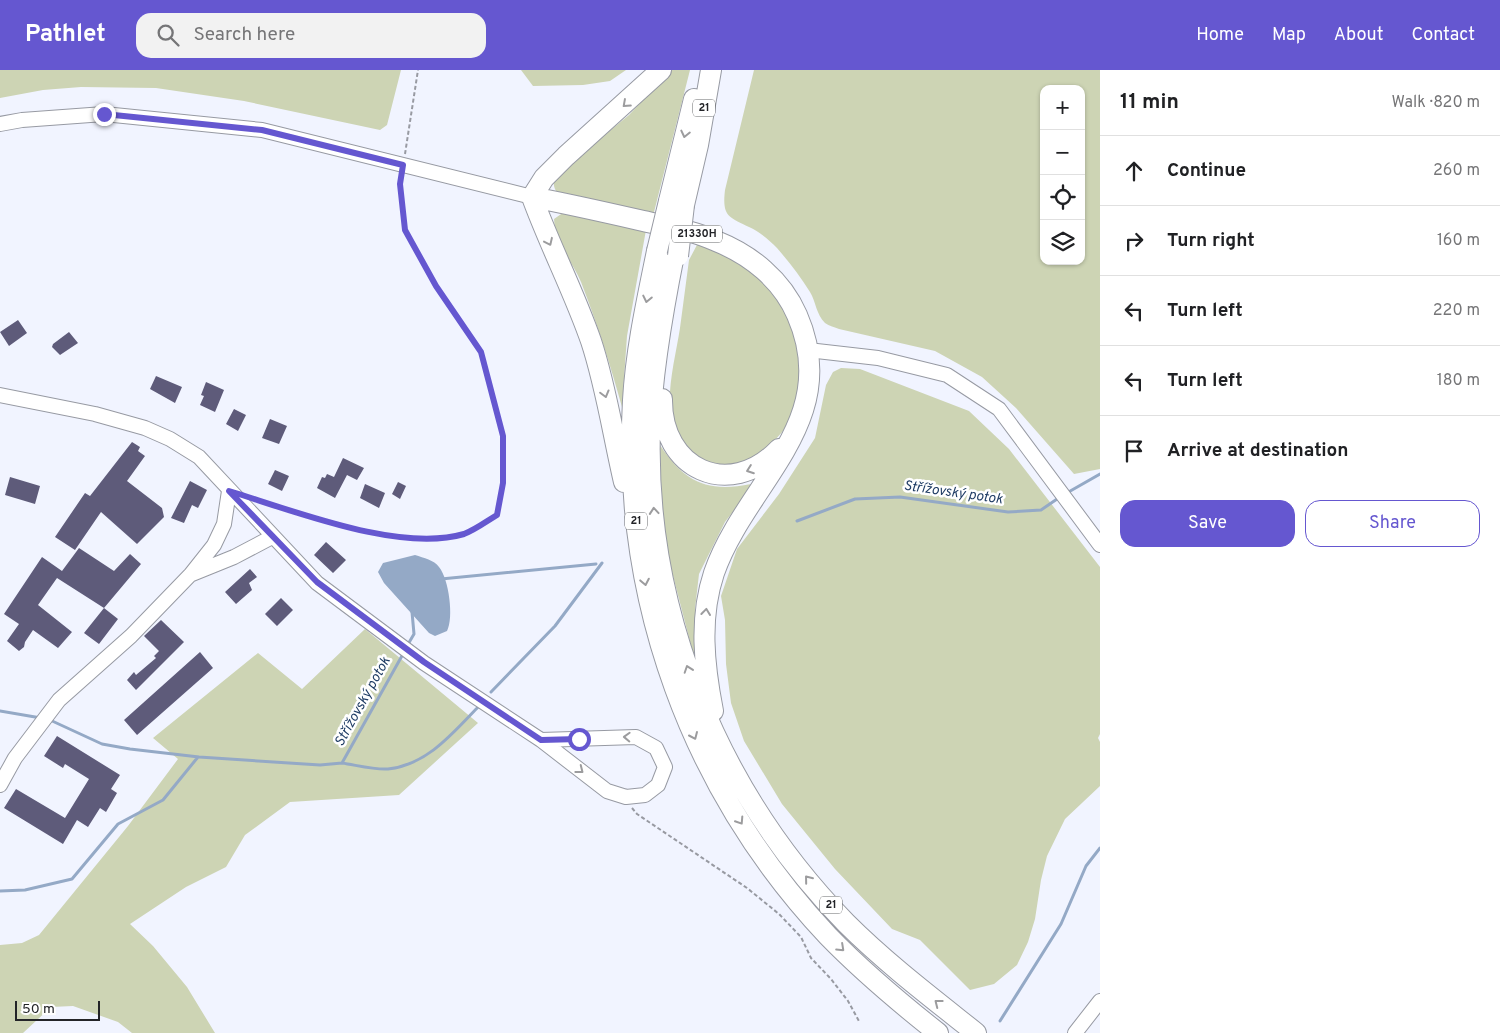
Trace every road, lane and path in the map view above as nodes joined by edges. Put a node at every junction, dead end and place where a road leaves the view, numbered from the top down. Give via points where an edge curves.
1 (418, 70) edge
2 (661, 70) edge
3 (700, 70) edge
4 (711, 70) edge
5 (0, 124) edge
6 (403, 165) junction
7 (532, 196) junction
8 (677, 203) junction
9 (670, 254) junction
10 (808, 350) junction
11 (0, 395) edge
12 (803, 409) junction
13 (229, 491) junction
14 (255, 499) dead end
15 (272, 537) junction
16 (1100, 545) edge
17 (638, 547) junction
18 (192, 574) junction
19 (541, 740) junction
20 (721, 746) junction
21 (0, 785) edge
22 (626, 798) junction
23 (1100, 1001) edge
24 (860, 1023) dead end
25 (933, 1029) edge
26 (976, 1033) edge
27 (1075, 1033) edge

1 - 6 path
2 -> 7 highway via 566,156 544,178
3 -> 8 highway, 21
4 - 8 highway, 21 via 698,145
5 - 6 street, 21330H via 104,114 190,122 262,130
6 - 7 street, 21330H
6 - 14 path via 400,184 405,230 436,286 481,352 503,436 503,483 497,515 464,534 432,538 370,533
7 - 10 highway, 21330H via 701,235 733,248 764,270 783,291 801,323
7 -> 17 highway via 591,342 612,422
8 - 9 highway, 21, bridge
12 -> 9 highway, 21 via 782,446 762,464 742,473 728,475 704,470 692,465 673,446 663,424 662,394
9 -> 17 highway, 21 via 638,350 633,398 633,476
20 -> 9 highway, 21 via 688,671 669,609 657,547 650,427
10 - 12 highway via 809,380
10 - 16 street via 878,358 946,374 999,409
11 - 13 street via 95,414 145,428 199,457
20 -> 12 highway, 21 via 705,662 704,631 709,591 735,528 780,462 796,432
13 - 15 street
13 - 18 street via 224,524 214,546
15 - 18 street
15 - 19 street via 317,582 424,662
17 -> 25 highway, 21 via 670,679 726,801 760,853 819,926
18 - 21 street via 131,636 59,700 15,758
19 -> 22 street via 607,791
22 -> 19 street via 645,795 658,785 665,767 656,748 636,737
26 -> 20 highway, 21 via 884,957 828,902 778,841
22 - 24 path via 637,814 761,898 796,930 811,958 831,978
23 - 27 street

